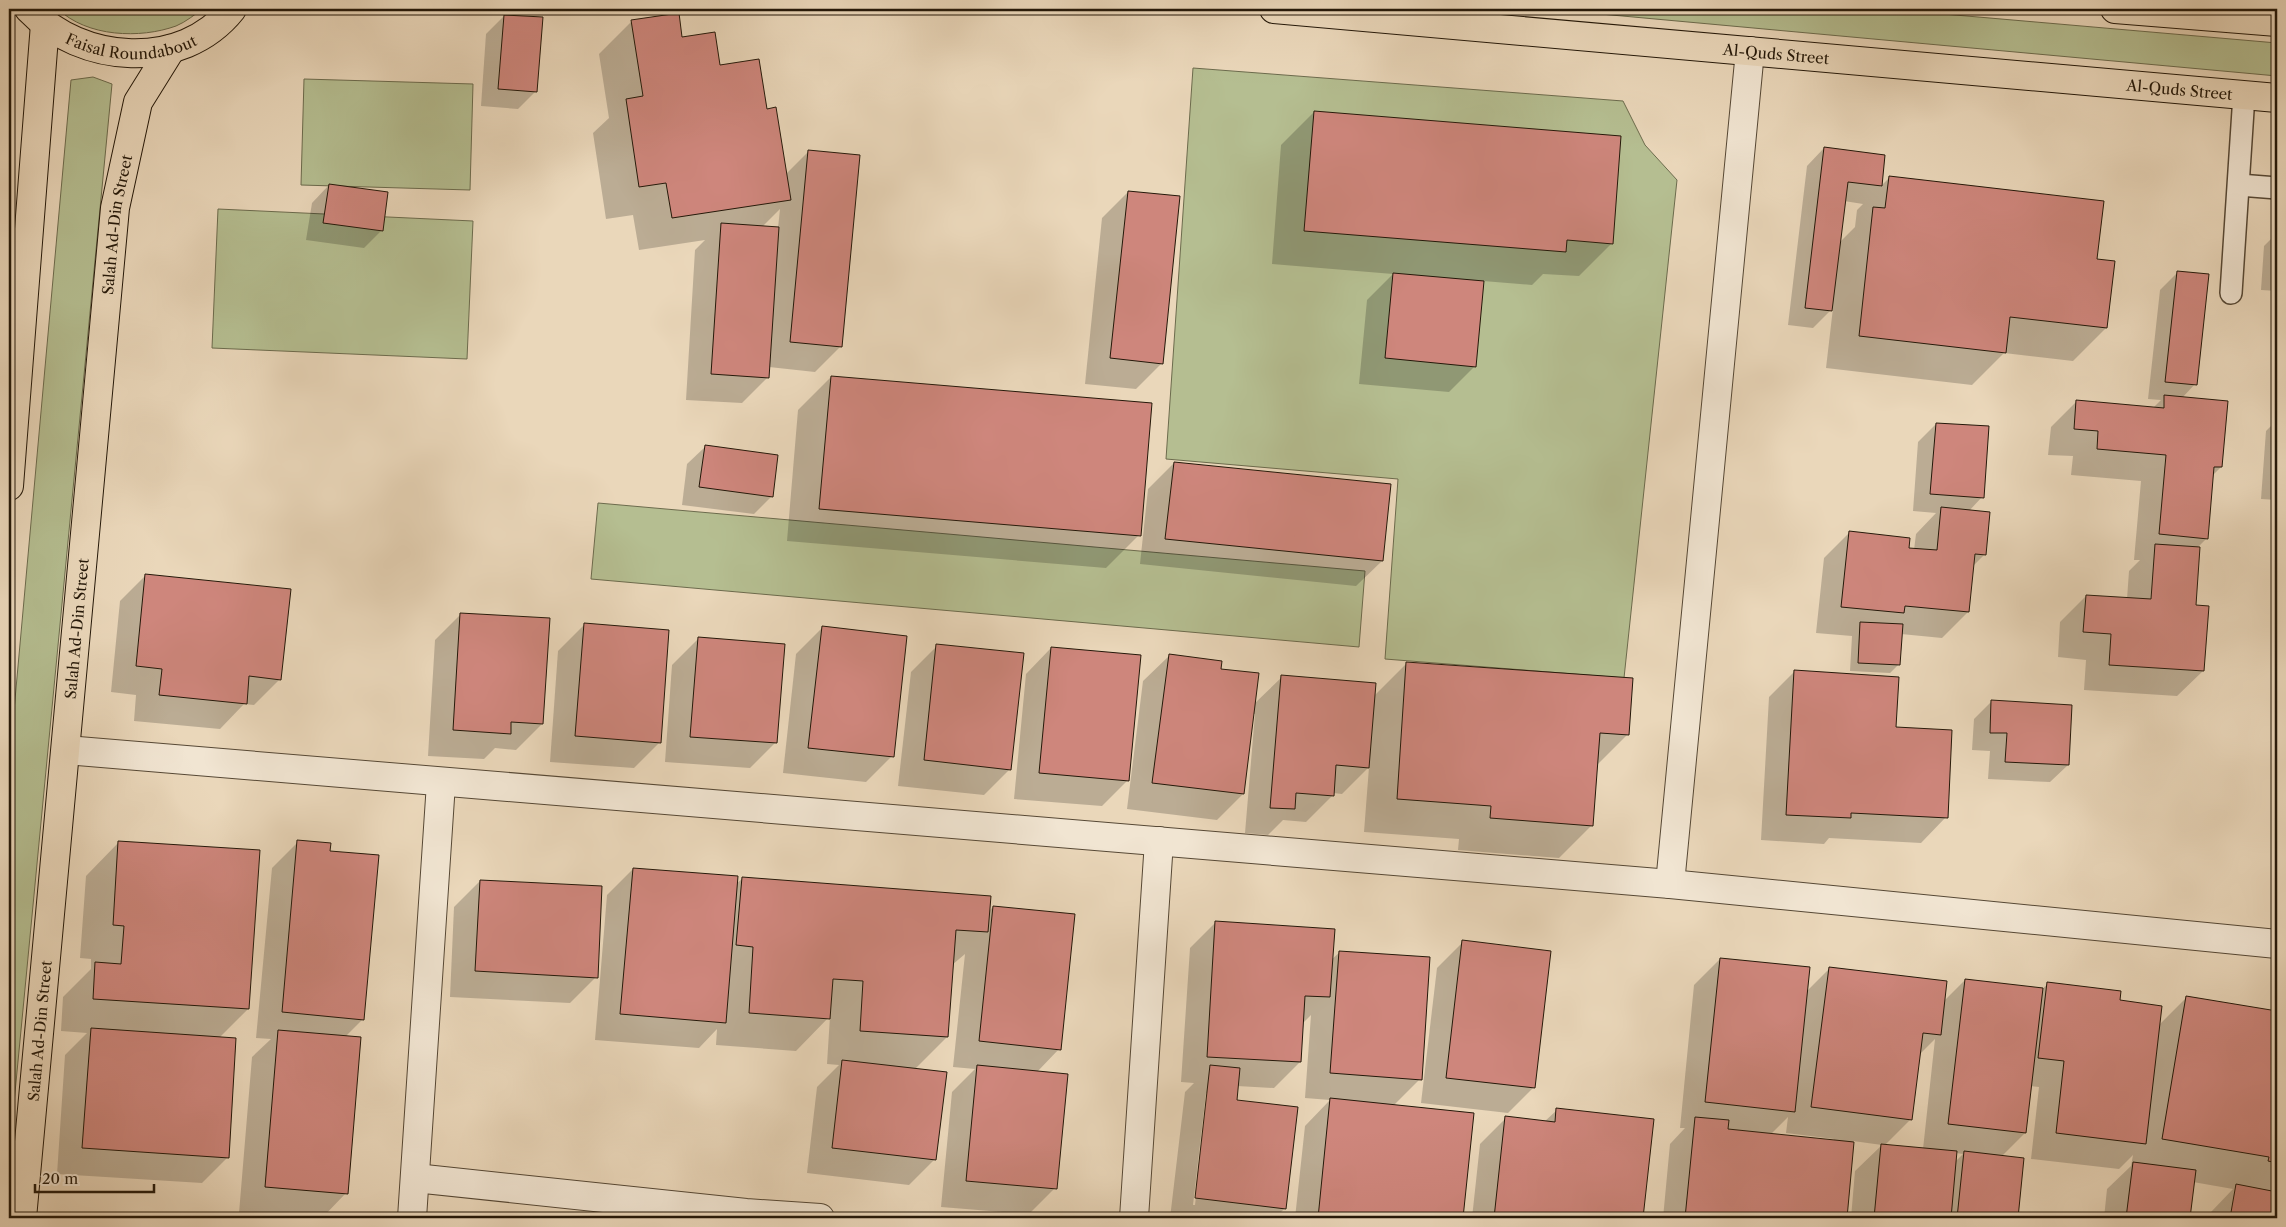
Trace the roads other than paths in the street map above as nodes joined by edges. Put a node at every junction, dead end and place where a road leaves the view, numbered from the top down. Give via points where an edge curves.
1 (232, 9) edge
2 (1274, 9) edge
3 (2115, 9) edge
4 (1301, 10) edge
5 (37, 17) edge
6 (2277, 22) edge
7 (171, 49) junction
8 (1750, 51) junction
9 (2244, 95) junction
10 (2277, 98) edge
11 (2239, 185) junction
12 (2277, 188) edge
13 (2231, 293) dead end
14 (9, 486) edge
15 (66, 750) junction
16 (441, 783) junction
17 (1159, 842) junction
18 (1670, 884) junction
19 (2277, 944) edge
20 (415, 1178) junction
21 (746, 1216) edge
22 (22, 1218) edge
23 (412, 1218) edge
24 (820, 1218) edge
25 (1134, 1218) edge

1 - 7 main road, Faisal Roundabout via 200,35
2 - 4 main road, Al-Quds Street
3 - 6 main road
4 - 8 main road, Al-Quds Street
5 - 7 main road, Faisal Roundabout via 74,42 106,52 140,54
5 - 14 main road
7 - 15 main road, Salah Ad-Din Street via 138,102 115,208
8 - 9 main road, Al-Quds Street
8 - 18 street
9 - 10 main road, Al-Quds Street
9 - 11 lane
11 - 12 lane
11 - 13 lane
15 - 16 street
15 - 22 main road, Salah Ad-Din Street
16 - 17 street
16 - 20 street
17 - 18 street
17 - 25 street
18 - 19 street
20 - 21 street
20 - 23 street
21 - 24 street

